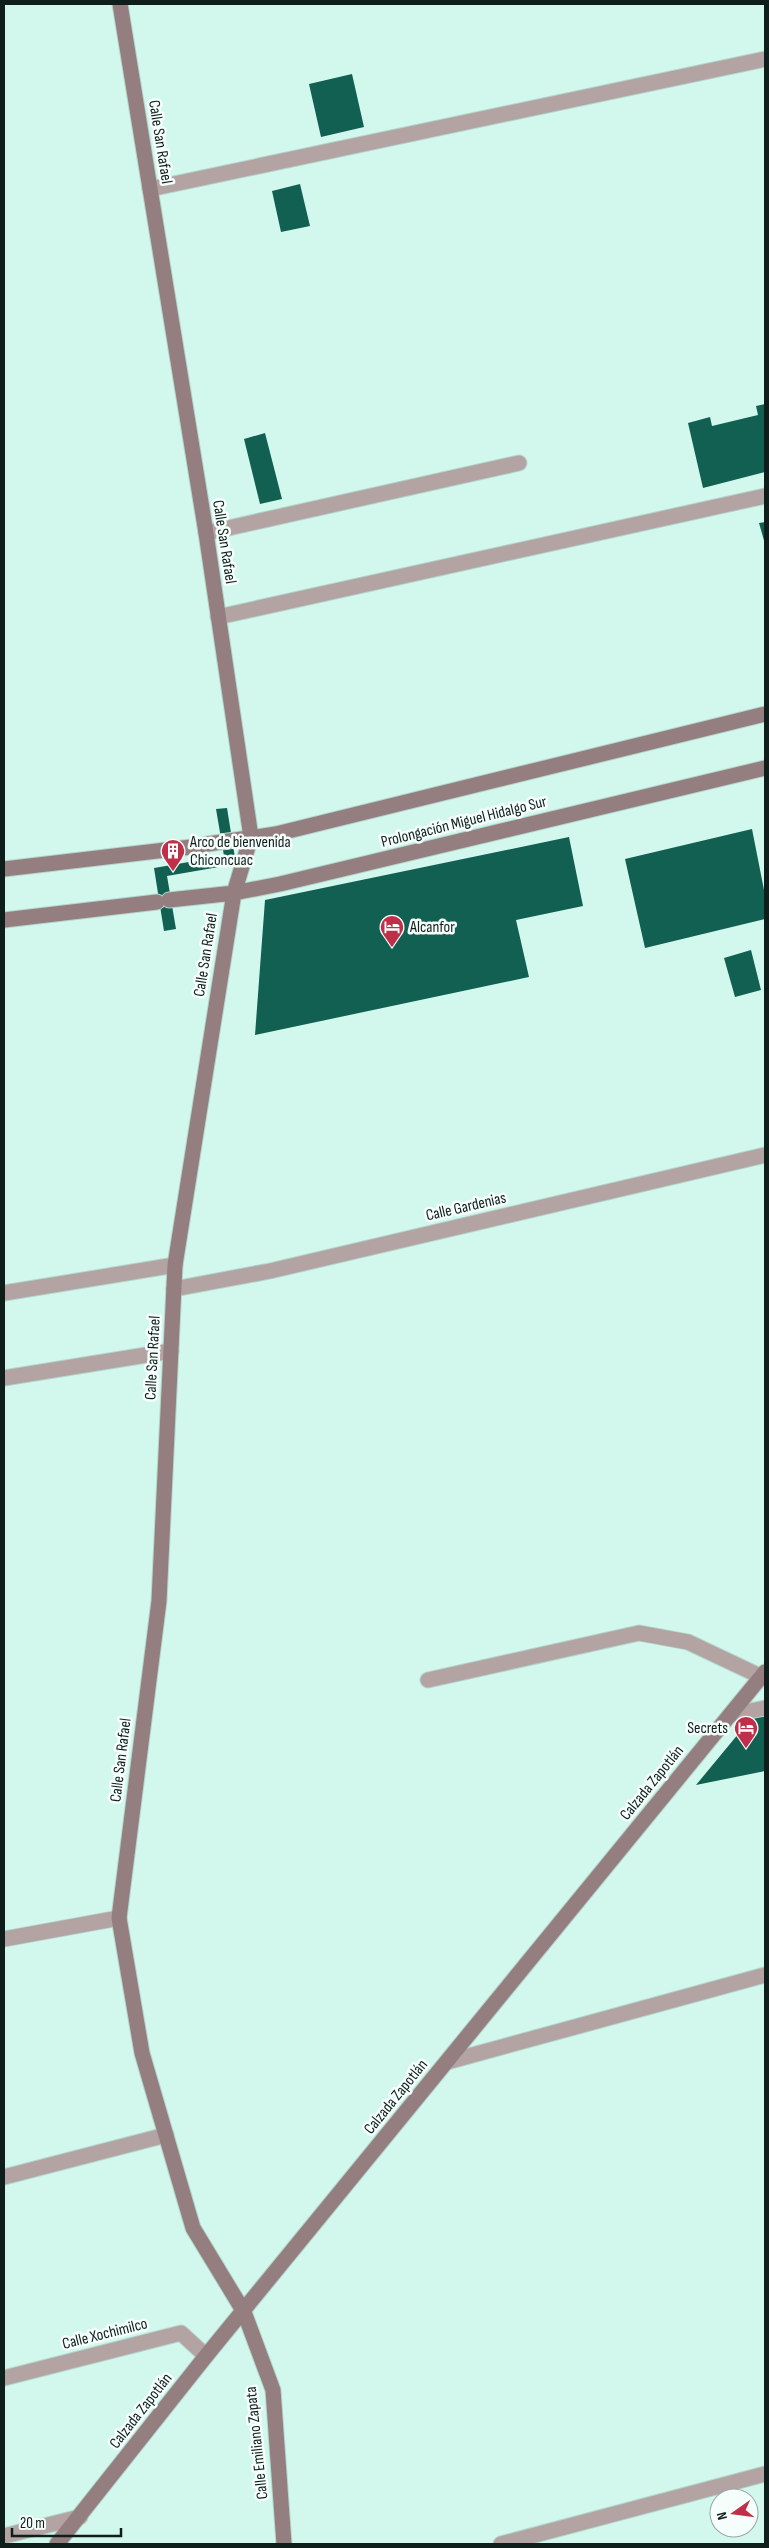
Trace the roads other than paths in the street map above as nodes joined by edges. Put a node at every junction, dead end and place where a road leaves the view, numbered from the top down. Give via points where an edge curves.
1 (120, 4) edge
2 (765, 59) edge
3 (150, 189) junction
4 (519, 463) dead end
5 (765, 496) edge
6 (206, 533) junction
7 (218, 617) junction
8 (765, 714) edge
9 (765, 768) edge
10 (251, 837) junction
11 (4, 869) edge
12 (234, 893) junction
13 (4, 920) edge
14 (765, 1155) edge
15 (175, 1265) junction
16 (174, 1289) junction
17 (4, 1293) edge
18 (171, 1351) junction
19 (4, 1378) edge
20 (764, 1674) edge
21 (428, 1680) dead end
22 (765, 1708) edge
23 (730, 1715) junction
24 (119, 1918) junction
25 (4, 1939) edge
26 (765, 1975) edge
27 (447, 2062) junction
28 (166, 2135) junction
29 (4, 2177) edge
30 (244, 2312) junction
31 (206, 2356) junction
32 (4, 2378) edge
33 (765, 2474) edge
34 (80, 2517) junction
35 (4, 2536) edge
36 (57, 2544) edge
37 (284, 2544) edge
38 (500, 2544) edge

1 - 3 street, Calle San Rafael
2 - 3 street
3 - 6 street, Calle San Rafael
4 - 6 street
5 - 7 street
6 - 7 street, Calle San Rafael
7 - 10 street, Calle San Rafael
8 - 10 street, Prolongación Miguel Hidalgo Sur via 286,832
9 - 12 street, Prolongación Miguel Hidalgo Sur
10 - 11 street, Prolongación Miguel Hidalgo Sur
10 - 12 street, Calle San Rafael
12 - 13 street, Prolongación Miguel Hidalgo Sur
12 - 15 street, Calle San Rafael
14 - 16 street, Calle Gardenias via 270,1271
15 - 16 street, Calle San Rafael
15 - 17 street
16 - 18 street, Calle San Rafael
18 - 19 street
18 - 24 street, Calle San Rafael via 159,1602
20 - 21 street via 688,1642 639,1633
20 - 23 street, Calzada Zapotlán
22 - 23 street
23 - 27 street, Calzada Zapotlán
24 - 25 street
24 - 28 street, Calle San Rafael via 142,2053
26 - 27 street
27 - 30 street, Calzada Zapotlán
28 - 29 street
28 - 30 street, Calle Emiliano Zapata via 193,2228
30 - 31 street, Calzada Zapotlán
30 - 37 street, Calle Emiliano Zapata via 273,2390
31 - 32 street, Calle Xochimilco via 180,2333
31 - 34 street, Calzada Zapotlán
33 - 38 street
34 - 35 street
34 - 36 street, Calzada Zapotlán

